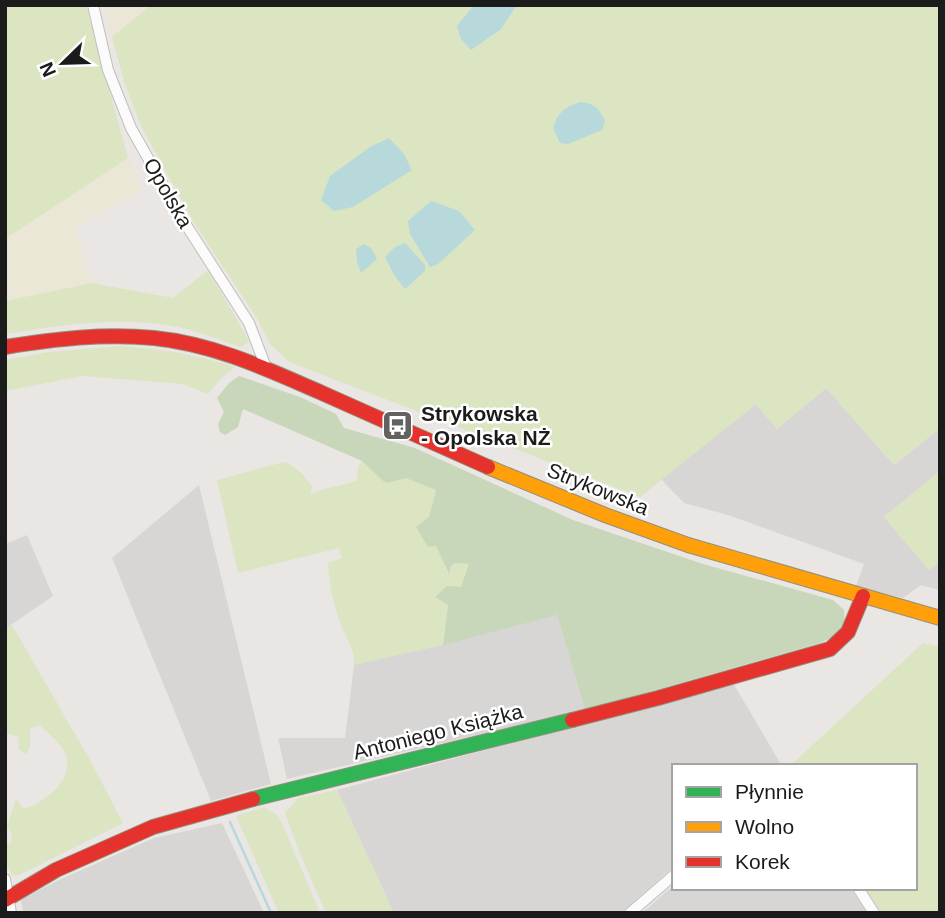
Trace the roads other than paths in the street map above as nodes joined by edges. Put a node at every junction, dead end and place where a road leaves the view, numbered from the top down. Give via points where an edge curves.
1 (93, 5) edge
2 (5, 347) edge
3 (267, 370) junction
4 (863, 596) junction
5 (940, 618) edge
6 (672, 876) edge
7 (5, 879) edge
8 (859, 890) edge
9 (8, 904) edge
10 (630, 913) edge
11 (874, 913) edge

1 - 3 street, Opolska via 108,70 131,128 181,218 249,323
2 - 3 main road, Strykowska via 84,335 142,336 197,344
3 - 4 main road, Strykowska via 605,515 723,556
4 - 5 main road, Strykowska
4 - 9 main road, Antoniego Książka via 844,641 830,649 551,726 153,827 56,870
6 - 10 street
7 - 9 street
8 - 11 street

